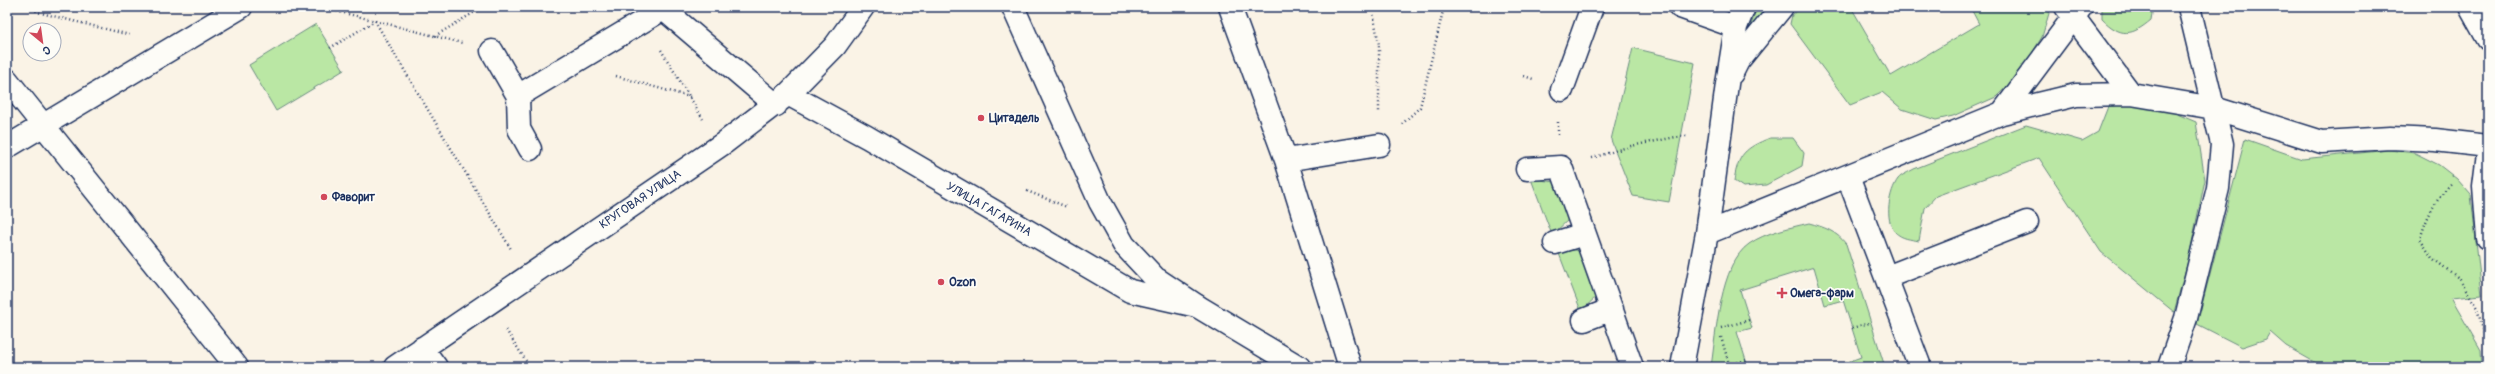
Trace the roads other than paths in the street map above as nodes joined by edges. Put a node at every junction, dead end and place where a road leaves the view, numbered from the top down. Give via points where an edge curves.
1 (241, 7) edge
2 (863, 7) edge
3 (1014, 7) edge
4 (1230, 7) edge
5 (1592, 7) edge
6 (1680, 7) edge
7 (1744, 7) edge
8 (1782, 7) edge
9 (2189, 7) edge
10 (2470, 7) edge
11 (662, 8) edge
12 (2073, 10) edge
13 (1736, 27) junction
14 (2488, 39) edge
15 (492, 51) road end
16 (7, 80) edge
17 (1727, 84) junction
18 (1562, 90) road end
19 (2131, 94) junction
20 (518, 96) junction
21 (782, 100) junction
22 (2214, 108) junction
23 (2002, 113) junction
24 (43, 126) junction
25 (1379, 145) road end
26 (7, 147) edge
27 (2483, 148) edge
28 (530, 149) dead end
29 (1286, 160) junction
30 (1527, 169) dead end
31 (1848, 177) junction
32 (2027, 222) dead end
33 (1707, 233) junction
34 (1584, 234) junction
35 (2488, 238) edge
36 (1555, 243) dead end
37 (1887, 277) junction
38 (1197, 306) junction
39 (1612, 309) junction
40 (1584, 320) dead end
41 (422, 348) junction
42 (236, 367) edge
43 (395, 367) edge
44 (436, 367) edge
45 (1299, 367) edge
46 (1350, 367) edge
47 (1632, 367) edge
48 (1682, 367) edge
49 (1920, 367) edge
50 (2169, 367) edge

1 - 24 street
2 - 21 street, КРУГОВАЯ УЛИЦА via 835,46
3 - 38 street, УЛИЦА ГАГАРИНА via 1100,202 1124,245 1155,278
4 - 29 street
5 - 18 street
6 - 13 street
7 - 13 street
8 - 17 street via 1738,61
9 - 22 street
10 - 14 street
11 - 20 street
11 - 21 street, УЛИЦА ГАГАРИНА
12 - 19 street
12 - 23 street
13 - 17 street
15 - 20 street
16 - 24 street
17 - 33 street
19 - 22 street
19 - 23 street via 2076,95
20 - 28 street via 519,129
21 - 38 street, УЛИЦА ГАГАРИНА via 867,137 1130,291
21 - 41 street, КРУГОВАЯ УЛИЦА
22 - 27 street via 2322,142 2435,140
22 - 50 street via 2222,144 2218,188 2186,318
23 - 31 street
24 - 26 street
24 - 42 street
25 - 29 street
27 - 35 street
29 - 46 street
30 - 34 street via 1561,167
31 - 33 street
31 - 37 street
32 - 37 street
33 - 48 street
34 - 36 street
34 - 39 street
37 - 49 street
38 - 45 street, УЛИЦА ГАГАРИНА
39 - 40 street
39 - 47 street
41 - 43 street, КРУГОВАЯ УЛИЦА
41 - 44 street

